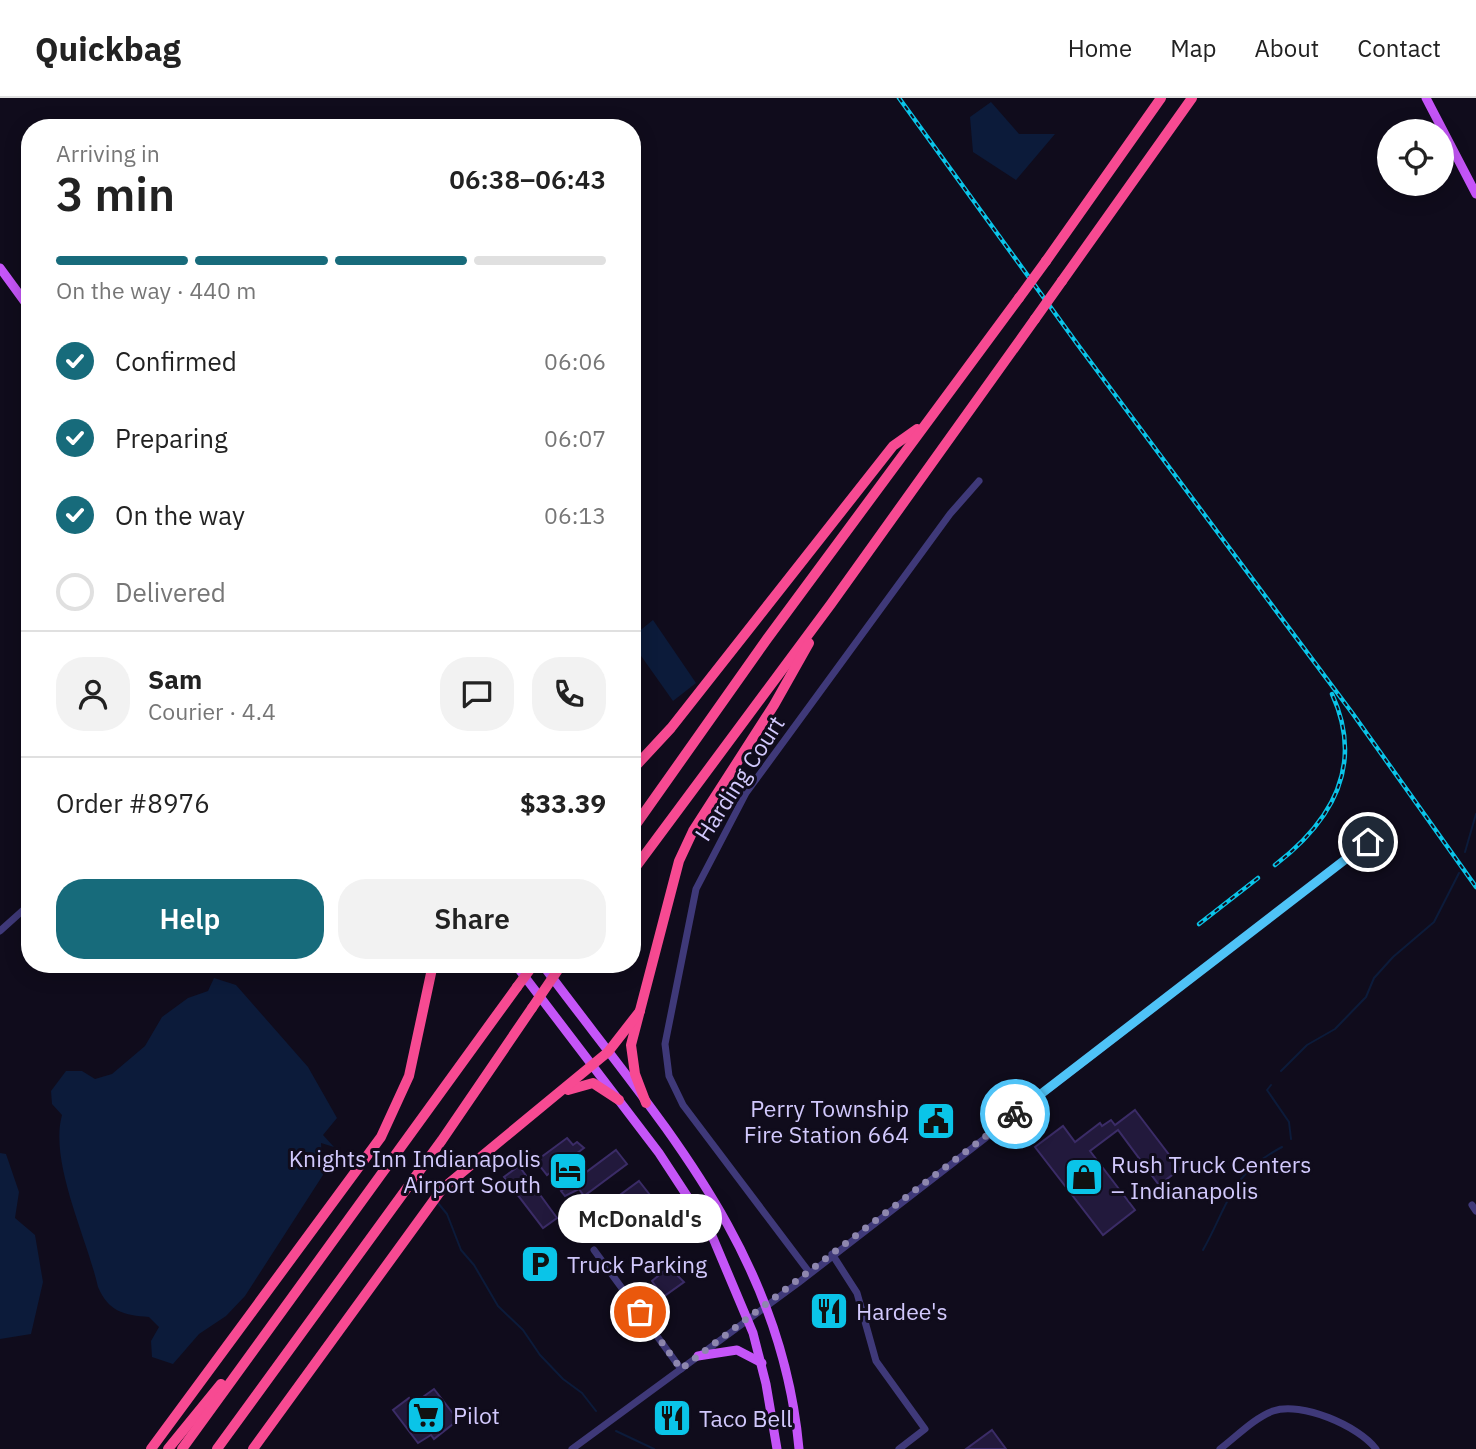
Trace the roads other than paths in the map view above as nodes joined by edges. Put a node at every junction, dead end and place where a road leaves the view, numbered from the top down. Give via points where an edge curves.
1 (1161, 98) edge
2 (1192, 98) edge
3 (1426, 98) edge
4 (1476, 194) edge
5 (0, 268) edge
6 (21, 297) edge
7 (925, 424) junction
8 (979, 481) dead end
9 (831, 604) junction
10 (641, 760) edge
11 (641, 818) edge
12 (1368, 842) dead end
13 (641, 860) edge
14 (21, 912) edge
15 (0, 931) edge
16 (431, 973) edge
17 (522, 973) edge
18 (527, 973) edge
19 (549, 973) edge
20 (556, 973) edge
21 (640, 1011) junction
22 (608, 1052) junction
23 (593, 1065) junction
24 (559, 1094) junction
25 (619, 1100) junction
26 (646, 1103) junction
27 (594, 1250) dead end
28 (832, 1254) junction
29 (808, 1272) junction
30 (766, 1305) junction
31 (282, 1312) junction
32 (748, 1318) junction
33 (698, 1356) junction
34 (762, 1363) junction
35 (681, 1369) junction
36 (151, 1449) edge
37 (168, 1449) edge
38 (182, 1449) edge
39 (217, 1449) edge
40 (253, 1449) edge
41 (572, 1449) edge
42 (777, 1449) edge
43 (799, 1449) edge
44 (899, 1449) edge
45 (1220, 1449) edge
46 (1376, 1449) edge

1 - 7 highway, bridge
2 - 9 highway, bridge
3 - 4 main road
5 - 6 main road
7 - 10 highway via 893,446
7 - 11 highway
8 - 29 street, Harding Court via 746,793 692,899 665,1044 668,1076 683,1105
9 - 13 highway
9 - 21 highway via 774,705 693,831 679,861
12 - 28 street
14 - 15 street
16 - 36 highway via 408,1076 382,1137
17 - 23 main road
18 - 31 highway, bridge
19 - 22 main road
20 - 39 highway, bridge via 442,1140
21 - 22 highway
21 - 26 highway via 632,1032 631,1058
22 - 23 highway
22 - 26 main road
23 - 24 highway
23 - 25 main road
24 - 25 highway via 593,1083
24 - 40 highway via 442,1189
25 - 32 main road via 697,1207
26 - 30 main road via 724,1213
27 - 35 street
28 - 29 street
28 - 44 street via 857,1293 876,1361 925,1429
29 - 30 street
30 - 32 street
30 - 43 main road via 785,1367
31 - 37 highway
31 - 38 highway
32 - 33 street
32 - 34 main road
33 - 34 main road via 737,1350
33 - 35 street
34 - 42 main road
35 - 41 street
45 - 46 street via 1267,1413 1289,1408 1353,1427

